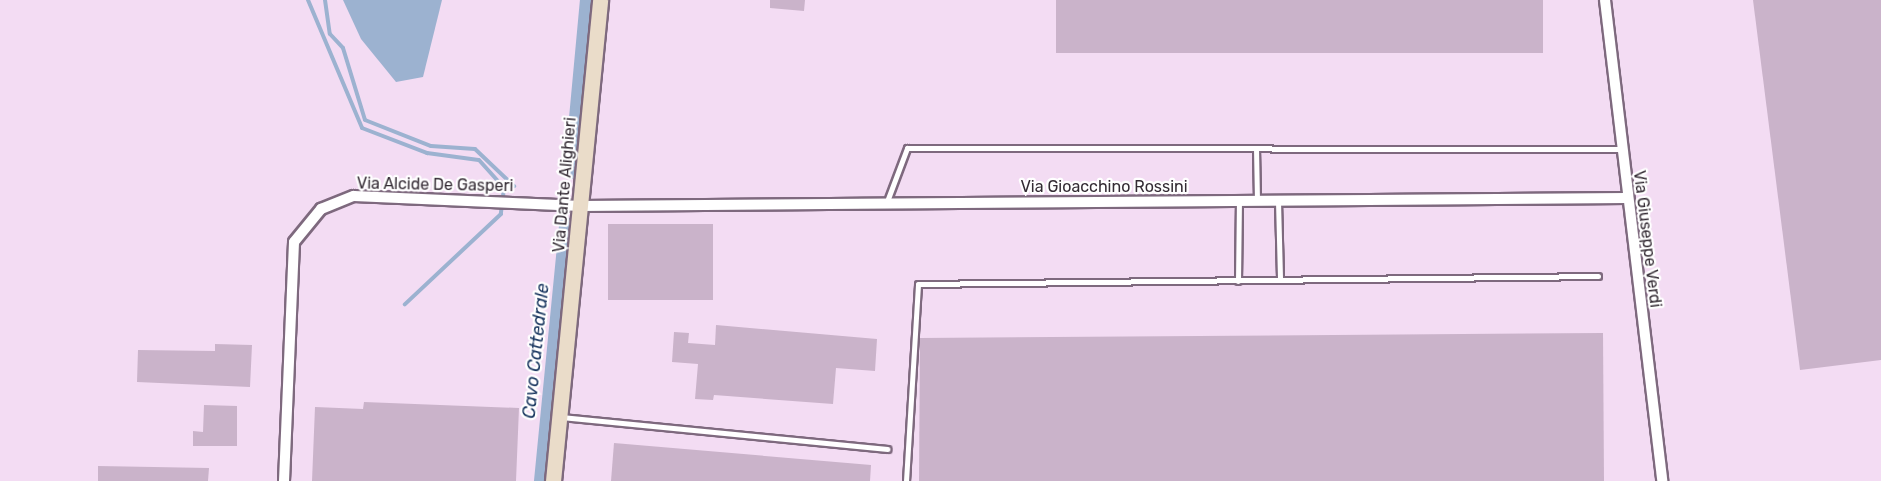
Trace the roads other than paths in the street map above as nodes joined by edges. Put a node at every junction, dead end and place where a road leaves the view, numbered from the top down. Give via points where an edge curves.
1 (600, 0) edge
2 (1605, 0) edge
3 (1256, 148) junction
4 (1621, 149) junction
5 (1626, 198) junction
6 (1239, 201) junction
7 (1257, 201) junction
8 (1278, 201) junction
9 (886, 204) junction
10 (581, 206) junction
11 (1598, 276) dead end
12 (1280, 280) junction
13 (1238, 281) junction
14 (560, 417) junction
15 (887, 449) dead end
16 (284, 481) edge
17 (553, 481) edge
18 (906, 481) edge
19 (1662, 481) edge

1 - 10 main road, Via Dante Alighieri
2 - 4 street, Via Giuseppe Verdi
3 - 4 lane
3 - 7 lane
3 - 9 lane via 907,148
4 - 5 street, Via Giuseppe Verdi
5 - 8 street, Via Gioacchino Rossini
5 - 19 street, Via Giuseppe Verdi
6 - 7 street, Via Gioacchino Rossini
6 - 9 street, Via Gioacchino Rossini
6 - 13 lane
7 - 8 street, Via Gioacchino Rossini
8 - 12 lane
9 - 10 street, Via Gioacchino Rossini
10 - 14 main road, Via Dante Alighieri
10 - 16 street, Via Alcide De Gasperi via 354,196 321,208 306,222 294,242 290,269
11 - 12 lane
12 - 13 lane
13 - 18 lane via 918,284
14 - 15 lane
14 - 17 main road, Via Dante Alighieri

